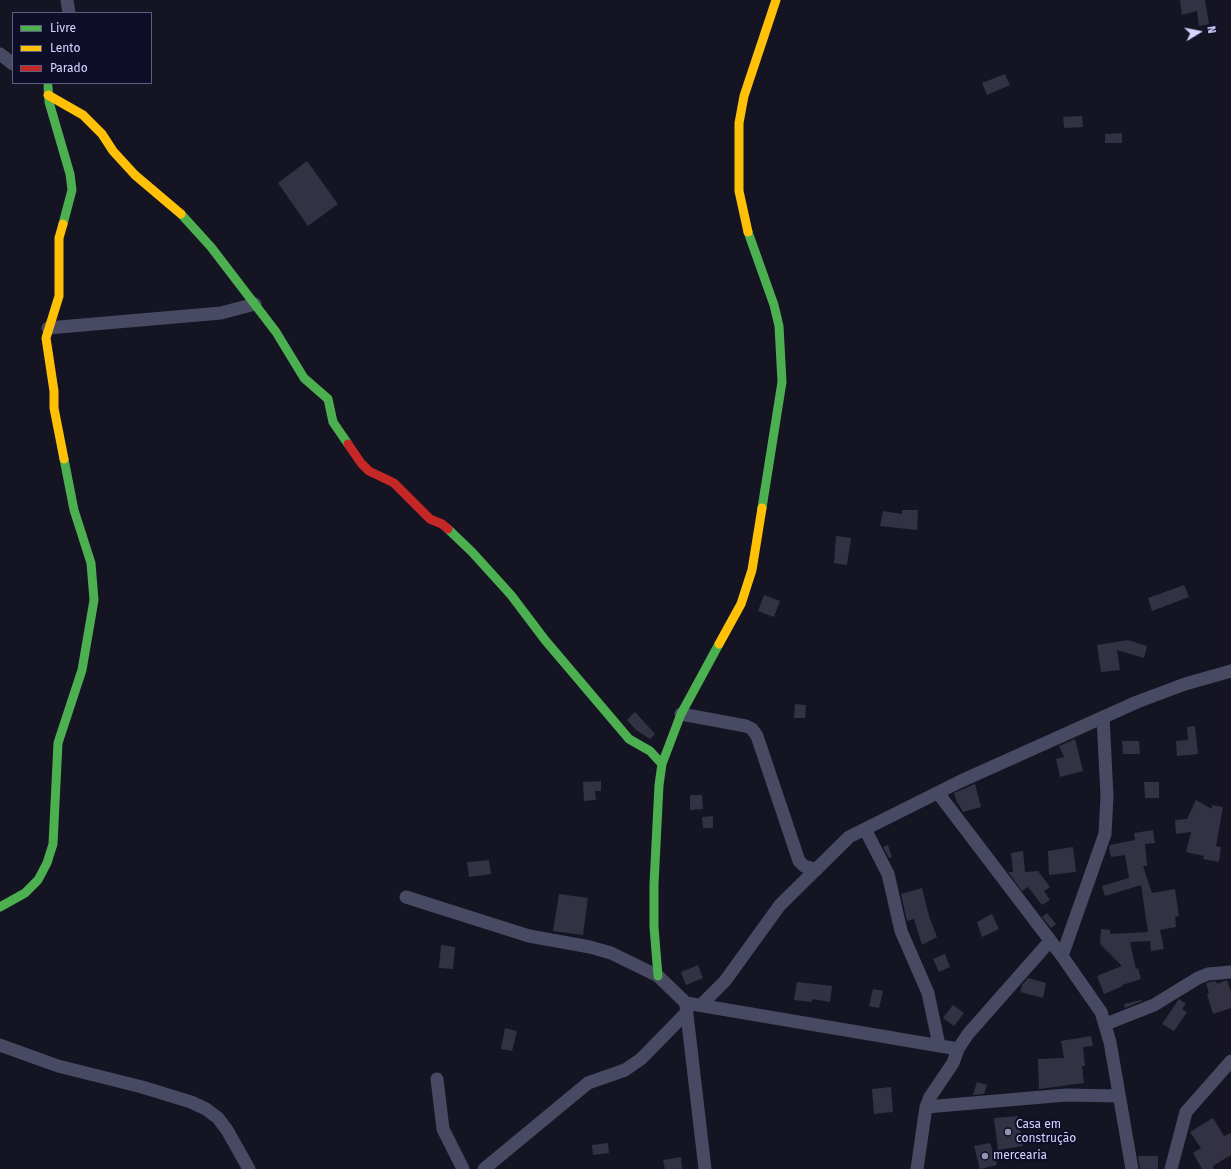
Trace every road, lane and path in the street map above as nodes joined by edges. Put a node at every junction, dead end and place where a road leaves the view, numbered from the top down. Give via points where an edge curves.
1 (67, 0) edge
2 (776, 0) edge
3 (69, 12) edge
4 (0, 54) edge
5 (12, 63) edge
6 (45, 88) edge
7 (255, 304) junction
8 (48, 328) junction
9 (1231, 671) edge
10 (681, 714) junction
11 (1103, 717) junction
12 (662, 764) junction
13 (938, 793) junction
14 (865, 830) junction
15 (816, 870) junction
16 (406, 897) dead end
17 (0, 907) edge
18 (0, 910) edge
19 (1050, 941) junction
20 (1062, 956) junction
21 (1231, 972) edge
22 (658, 976) junction
23 (700, 1005) junction
24 (687, 1008) junction
25 (1106, 1024) junction
26 (1, 1046) edge
27 (940, 1046) junction
28 (958, 1049) junction
29 (1231, 1061) edge
30 (437, 1079) dead end
31 (1119, 1096) junction
32 (926, 1107) junction
33 (249, 1169) edge
34 (463, 1169) edge
35 (484, 1169) edge
36 (705, 1169) edge
37 (917, 1169) edge
38 (1132, 1169) edge
39 (1171, 1169) edge

1 - 3 street
2 - 10 street via 744,96 738,158 739,191 745,222 779,326 782,382 752,570 740,604
4 - 5 street
6 - 7 street via 83,115 135,175 182,215 211,246
6 - 8 street via 70,174 72,190 59,238 59,296
7 - 8 street via 221,313
7 - 12 street via 276,332 304,378 328,399 334,422 361,463 394,483 430,519 442,524 472,552 512,595 545,640 629,739 650,751
8 - 17 street via 46,338 54,408 74,510 91,563 94,600 82,670 58,743 57,805 51,850 44,872 38,880 26,893
9 - 11 street via 1185,684
10 - 12 street
10 - 15 street via 752,729 757,736 799,861 804,866
11 - 13 street
11 - 20 street via 1107,796 1105,834
12 - 22 street via 654,884
13 - 14 street
13 - 19 street
14 - 15 street via 849,837
14 - 27 street via 888,874 901,931 928,993
15 - 23 street via 780,905 725,981
16 - 22 street via 529,936 611,953
17 - 18 street
19 - 20 street
19 - 28 street via 968,1034
20 - 25 street via 1093,998
21 - 25 street via 1208,974 1198,978 1154,1005
22 - 24 street
23 - 24 street
23 - 27 street
24 - 35 street via 640,1059 625,1070 588,1083
24 - 36 street
25 - 31 street
26 - 33 street via 58,1066 191,1102 206,1109 218,1118 227,1130
27 - 28 street
28 - 32 street via 953,1063
29 - 39 street via 1186,1112
30 - 34 street via 443,1129
31 - 32 street via 1066,1094
31 - 38 street
32 - 37 street

